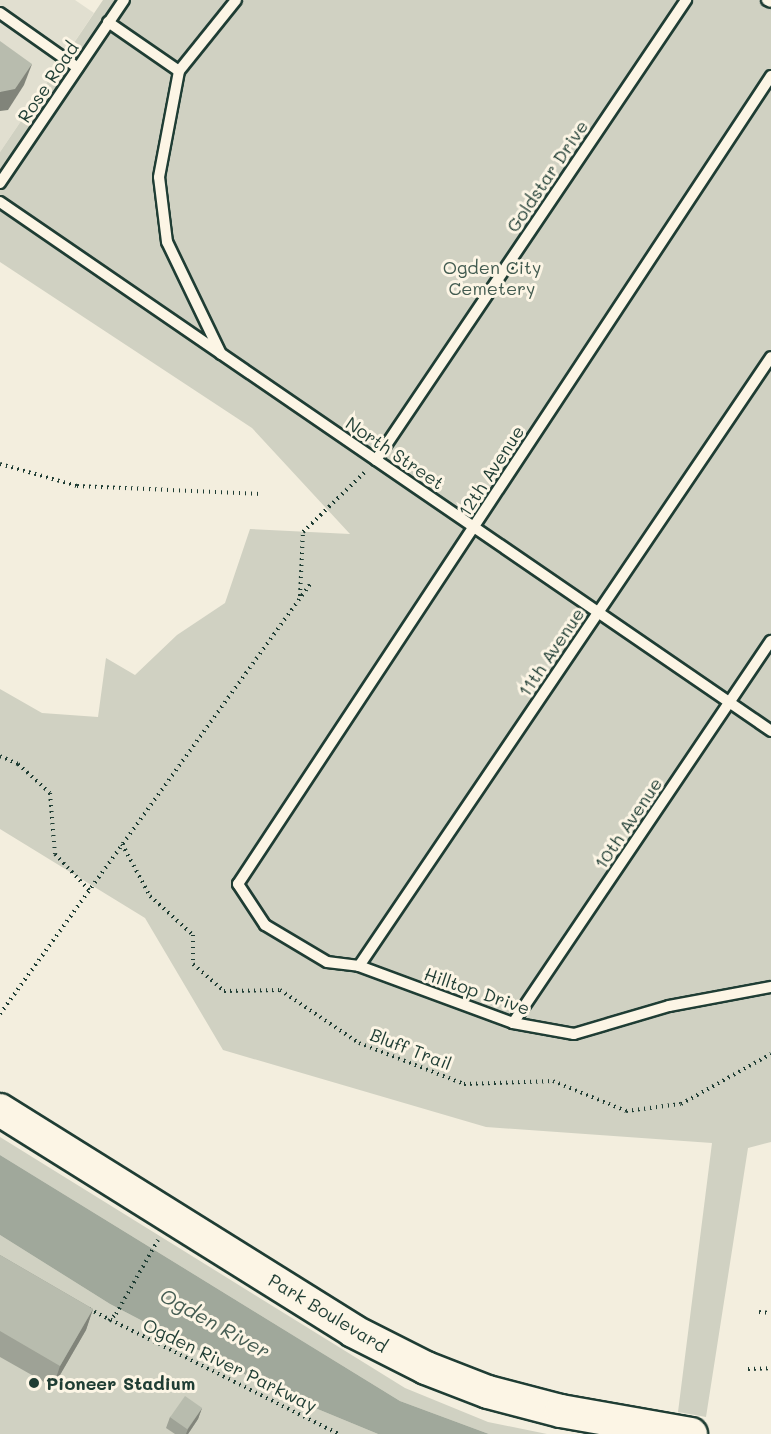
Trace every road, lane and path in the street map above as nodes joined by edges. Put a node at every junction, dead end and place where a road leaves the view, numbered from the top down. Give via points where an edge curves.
1 (124, 0) edge
2 (236, 0) edge
3 (686, 0) edge
4 (0, 13) edge
5 (108, 22) junction
6 (78, 68) junction
7 (179, 71) junction
8 (771, 76) edge
9 (0, 183) edge
10 (0, 202) edge
11 (222, 354) junction
12 (771, 357) edge
13 (376, 460) junction
14 (0, 464) edge
15 (263, 494) dead end
16 (474, 527) junction
17 (310, 583) dead end
18 (300, 597) junction
19 (598, 613) junction
20 (771, 641) edge
21 (729, 703) junction
22 (771, 731) edge
23 (0, 756) edge
24 (122, 844) junction
25 (238, 884) joint
26 (89, 890) junction
27 (359, 966) junction
28 (771, 987) edge
29 (0, 1014) edge
30 (513, 1023) junction
31 (771, 1054) edge
32 (0, 1110) edge
33 (154, 1248) dead end
34 (79, 1303) edge
35 (759, 1312) dead end
36 (771, 1313) edge
37 (109, 1321) junction
38 (771, 1368) edge
39 (748, 1369) dead end
40 (339, 1434) edge
41 (691, 1434) edge

1 - 5 lane, Rose Road
2 - 7 lane
3 - 13 lane, Goldstar Drive
4 - 6 lane
5 - 6 lane, Rose Road
5 - 7 lane
6 - 9 lane, Rose Road
7 - 11 lane via 159,177 167,242
8 - 16 lane, 12th Avenue
10 - 11 lane, North Street
11 - 13 lane, North Street
12 - 19 lane, 11th Avenue
13 - 16 lane, North Street
13 - 18 path via 303,532
14 - 15 path via 77,486
16 - 19 lane, North Street
16 - 25 lane, 12th Avenue
17 - 18 path
18 - 24 path
19 - 21 lane, North Street
19 - 27 lane, 11th Avenue
20 - 21 lane, 10th Avenue
21 - 22 lane, North Street
21 - 30 lane, 10th Avenue
23 - 26 path via 18,764 50,793 56,854
24 - 26 path
24 - 31 path, Bluff Trail via 150,896 193,935 193,964 224,991 280,990 359,1043 464,1084 553,1081 626,1111 681,1104
25 - 27 lane, Hilltop Drive via 266,925 327,962
26 - 29 path
27 - 30 lane, Hilltop Drive
28 - 30 lane, Hilltop Drive via 669,1006 574,1034
32 - 41 street, Park Boulevard via 353,1331 426,1368 530,1403
33 - 37 path
34 - 37 path, Ogden River Parkway
35 - 36 path
37 - 40 path, Ogden River Parkway
38 - 39 path

